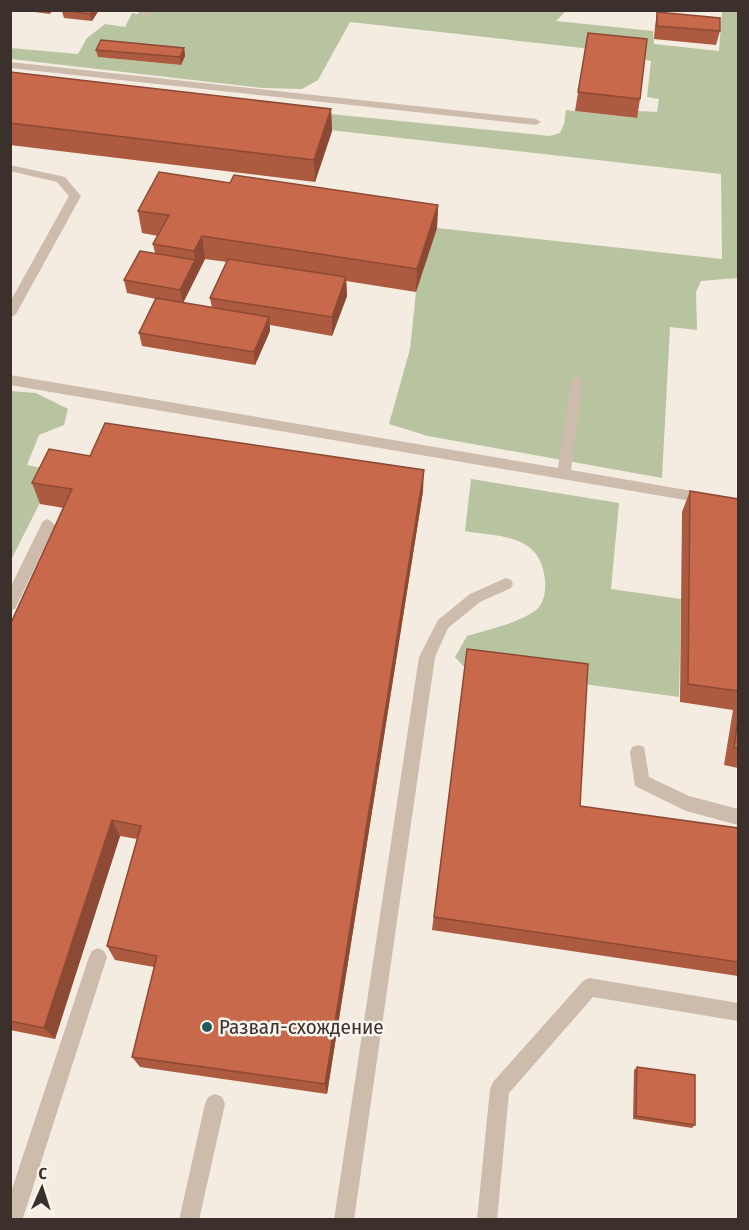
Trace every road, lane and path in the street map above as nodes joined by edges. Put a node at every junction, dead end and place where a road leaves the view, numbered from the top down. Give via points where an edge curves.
1 (10, 65) edge
2 (536, 122) dead end
3 (10, 168) edge
4 (10, 314) edge
5 (10, 380) edge
6 (577, 381) dead end
7 (564, 474) junction
8 (738, 504) edge
9 (48, 525) dead end
10 (506, 584) dead end
11 (10, 606) edge
12 (638, 752) dead end
13 (738, 817) edge
14 (98, 957) dead end
15 (738, 1012) edge
16 (214, 1104) dead end
17 (14, 1218) edge
18 (189, 1220) edge
19 (344, 1220) edge
20 (487, 1220) edge

1 - 2 lane
3 - 4 lane via 61,178 75,196
5 - 7 lane
6 - 7 lane
7 - 8 lane
9 - 11 lane
10 - 19 lane via 475,598 443,624 427,657
12 - 13 lane via 641,782 686,803
14 - 17 lane
15 - 20 lane via 590,987 500,1089
16 - 18 lane

